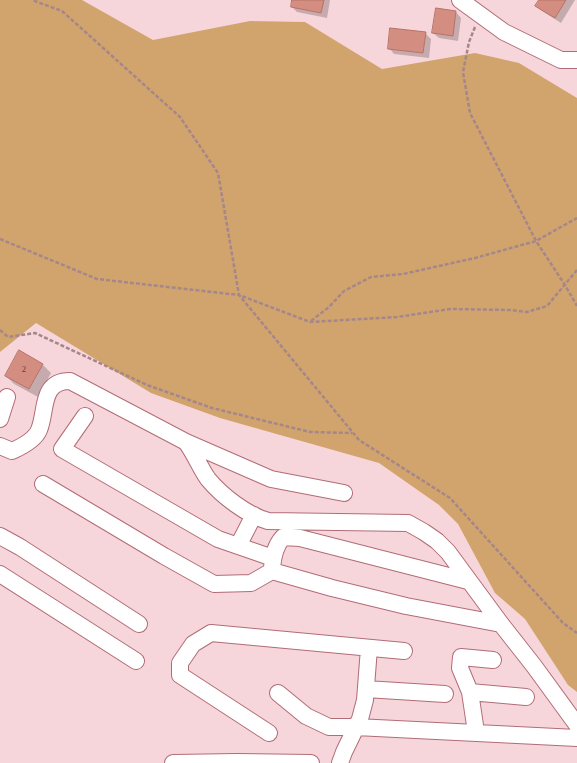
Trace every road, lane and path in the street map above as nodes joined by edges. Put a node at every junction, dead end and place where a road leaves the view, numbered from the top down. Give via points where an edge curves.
1 (32, 0) edge
2 (460, 0) edge
3 (480, 15) junction
4 (577, 60) edge
5 (577, 218) edge
6 (0, 239) edge
7 (536, 241) junction
8 (577, 270) edge
9 (565, 285) junction
10 (239, 295) junction
11 (577, 306) edge
12 (310, 322) junction
13 (0, 330) edge
14 (7, 397) dead end
15 (85, 416) dead end
16 (0, 419) edge
17 (353, 433) junction
18 (186, 442) junction
19 (0, 446) edge
20 (43, 484) dead end
21 (344, 493) dead end
22 (254, 515) junction
23 (0, 536) edge
24 (238, 546) junction
25 (272, 565) junction
26 (0, 574) edge
27 (468, 581) junction
28 (139, 624) dead end
29 (501, 624) junction
30 (577, 633) edge
31 (369, 648) junction
32 (404, 651) dead end
33 (493, 660) dead end
34 (136, 661) dead end
35 (366, 689) junction
36 (470, 692) junction
37 (278, 693) dead end
38 (445, 694) dead end
39 (526, 697) dead end
40 (577, 726) edge
41 (356, 727) junction
42 (476, 732) junction
43 (269, 733) dead end
44 (577, 738) edge
45 (173, 763) edge
46 (311, 763) edge
47 (340, 763) edge

1 - 10 path via 62,11 180,118 218,173
2 - 3 street
3 - 4 street via 504,32 561,60
3 - 7 path via 469,42 463,72 470,113
5 - 7 path
6 - 10 path via 97,279
7 - 9 path
7 - 12 path via 403,274 371,277 344,291
8 - 9 path
9 - 11 path
9 - 12 path via 547,306 527,312 450,309 397,317
10 - 12 path
10 - 17 path
13 - 17 path via 8,337 35,333 147,385 212,408 310,432
14 - 16 street
15 - 24 street via 62,449 218,539
17 - 30 path via 359,440 450,498 563,623
18 - 19 street via 83,387 70,381 62,381 50,389 38,432 26,444 12,451
18 - 21 street via 271,479
18 - 22 street via 219,491
20 - 25 street via 214,584 251,583
22 - 24 street
22 - 27 street via 268,521 408,523 437,541
23 - 28 street
24 - 25 street
25 - 27 street via 277,544 283,537 300,538
25 - 29 street via 332,588 406,606
26 - 34 street
27 - 29 street
29 - 40 street
31 - 32 street
31 - 35 street
31 - 43 street via 211,633 193,644 180,663 180,676
33 - 36 street via 461,657 460,668
35 - 38 street
35 - 41 street
36 - 39 street
36 - 42 street
37 - 41 street via 306,716 329,727
41 - 42 street
41 - 47 street
42 - 44 street
45 - 46 street

